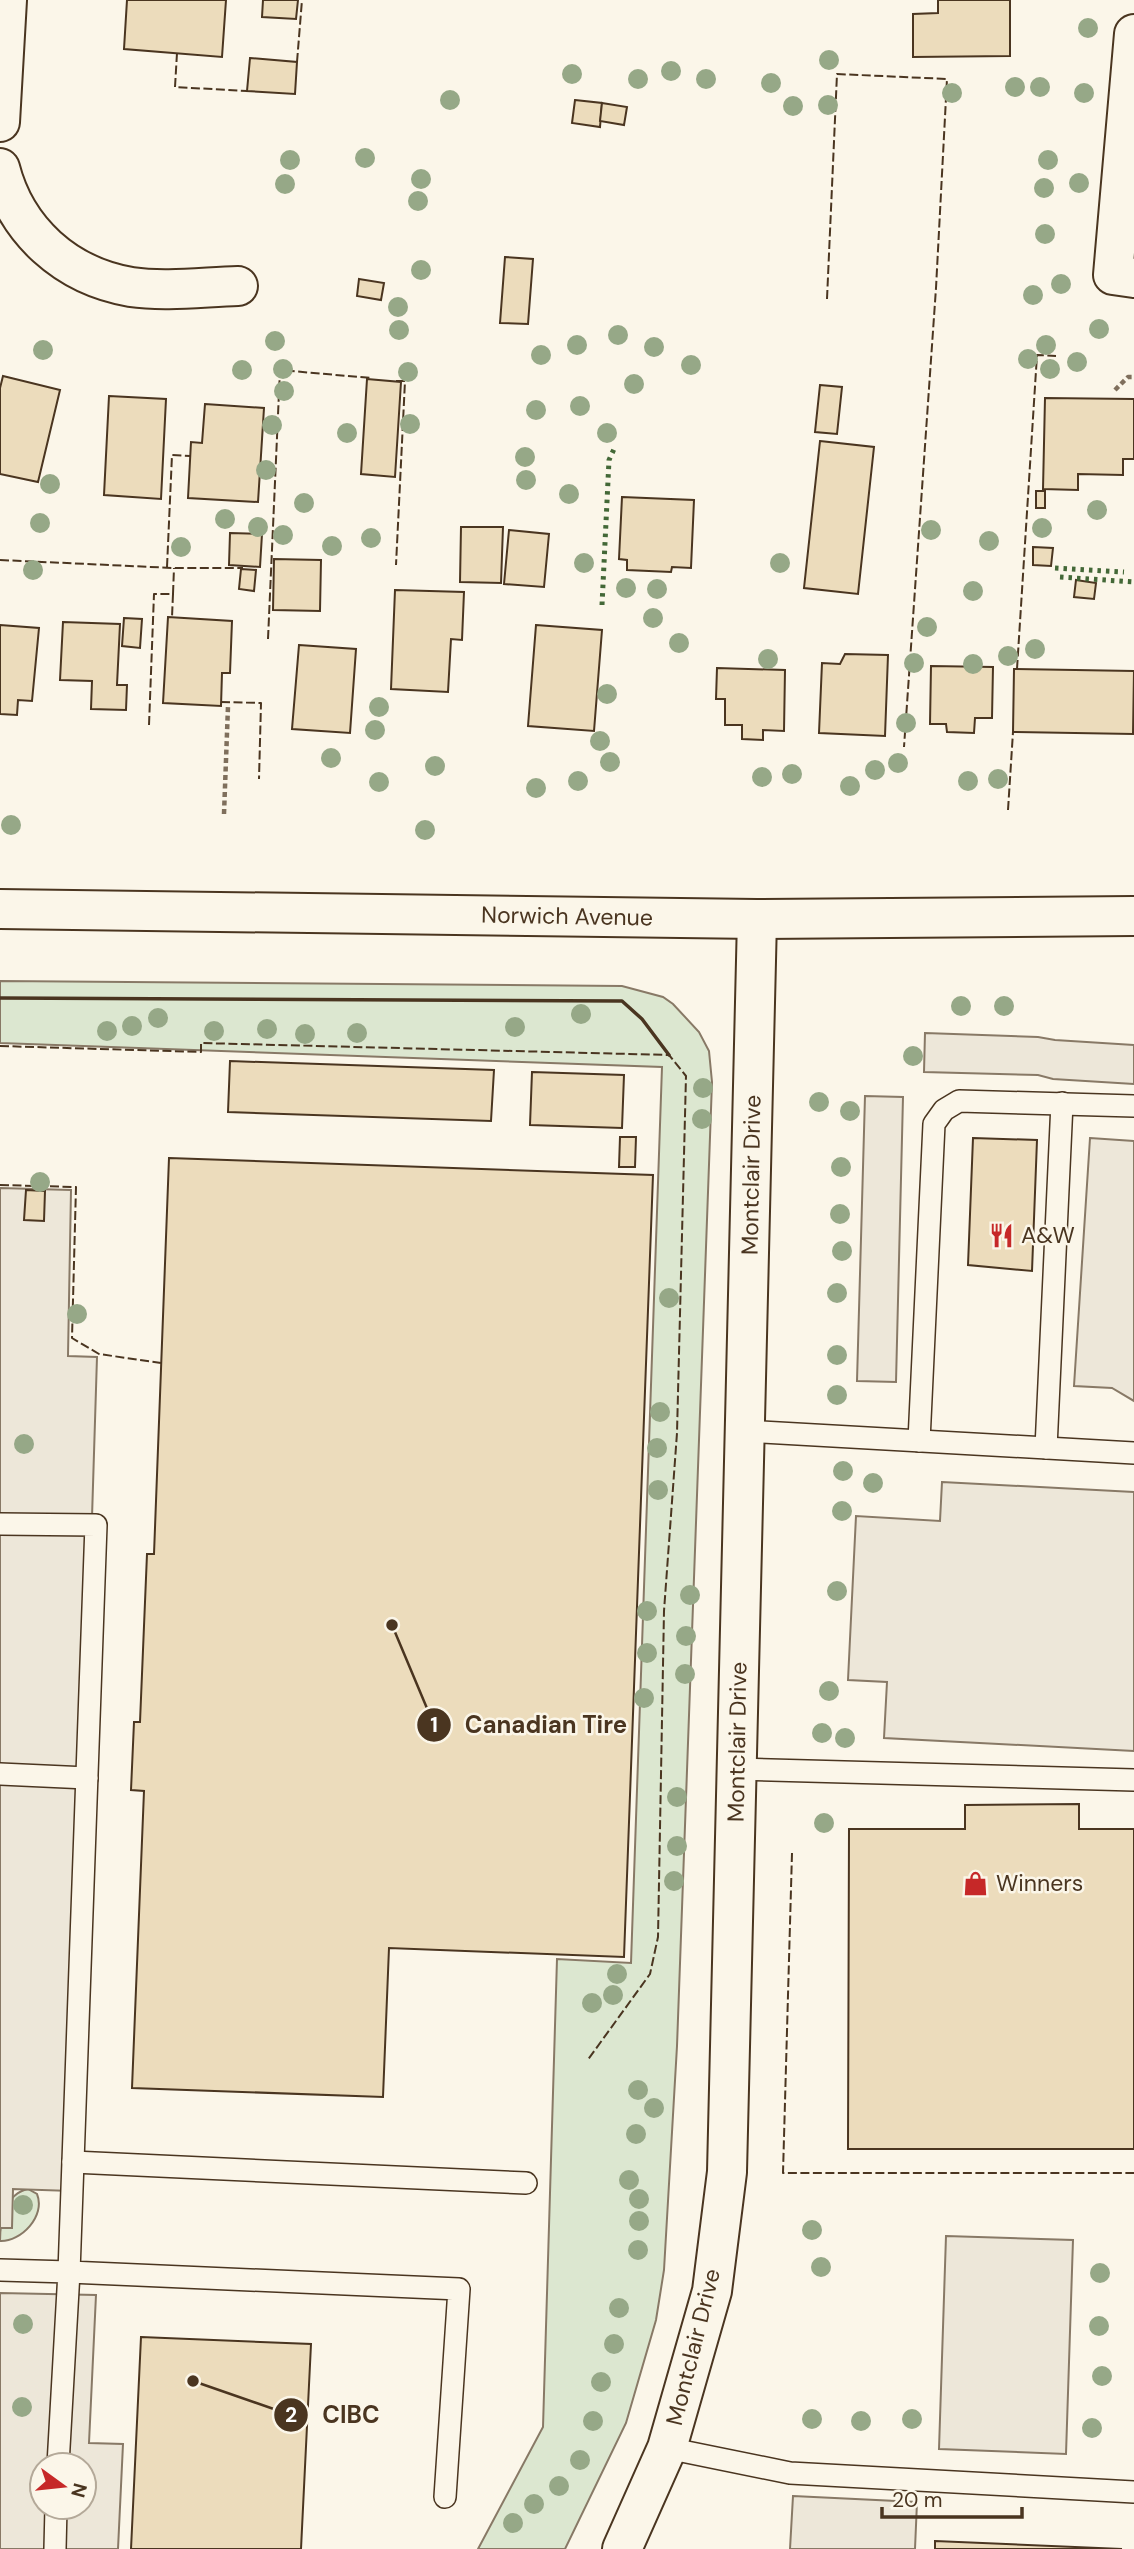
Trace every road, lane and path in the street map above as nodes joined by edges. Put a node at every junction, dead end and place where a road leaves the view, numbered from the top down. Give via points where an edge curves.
1 (7, 0) edge
2 (1134, 34) edge
3 (0, 122) edge
4 (0, 168) edge
5 (1134, 278) edge
6 (238, 286) dead end
7 (1134, 376) edge
8 (1115, 390) dead end
9 (228, 706) dead end
10 (224, 814) dead end
11 (0, 909) edge
12 (1134, 916) edge
13 (757, 919) junction
14 (1062, 1103) junction
15 (1134, 1107) edge
16 (745, 1431) junction
17 (919, 1441) junction
18 (1046, 1448) junction
19 (1134, 1453) edge
20 (0, 1524) edge
21 (737, 1769) junction
22 (0, 1774) edge
23 (87, 1778) junction
24 (1134, 1780) edge
25 (73, 2162) junction
26 (526, 2183) dead end
27 (0, 2270) edge
28 (69, 2272) junction
29 (667, 2448) junction
30 (59, 2451) edge
31 (1134, 2492) edge
32 (446, 2497) dead end
33 (56, 2521) edge
34 (55, 2549) edge
35 (622, 2549) edge

1 - 3 street
2 - 5 street via 1113,275
4 - 6 street via 9,198 29,230 82,272 131,287
7 - 8 path
9 - 10 path
11 - 13 street, Norwich Avenue
12 - 13 street, Norwich Avenue
13 - 16 street, Montclair Drive
14 - 15 lane
14 - 17 lane via 959,1101 944,1110 934,1124
14 - 18 lane
16 - 17 lane
16 - 21 street, Montclair Drive
17 - 18 lane
18 - 19 lane
20 - 23 lane via 96,1525
21 - 24 lane
21 - 29 street, Montclair Drive via 727,2172 712,2291
22 - 23 lane
23 - 25 lane
25 - 26 lane
25 - 28 lane
27 - 28 lane
28 - 30 lane
28 - 32 lane via 458,2289
29 - 31 lane via 790,2473
29 - 35 street, Montclair Drive
33 - 34 lane

